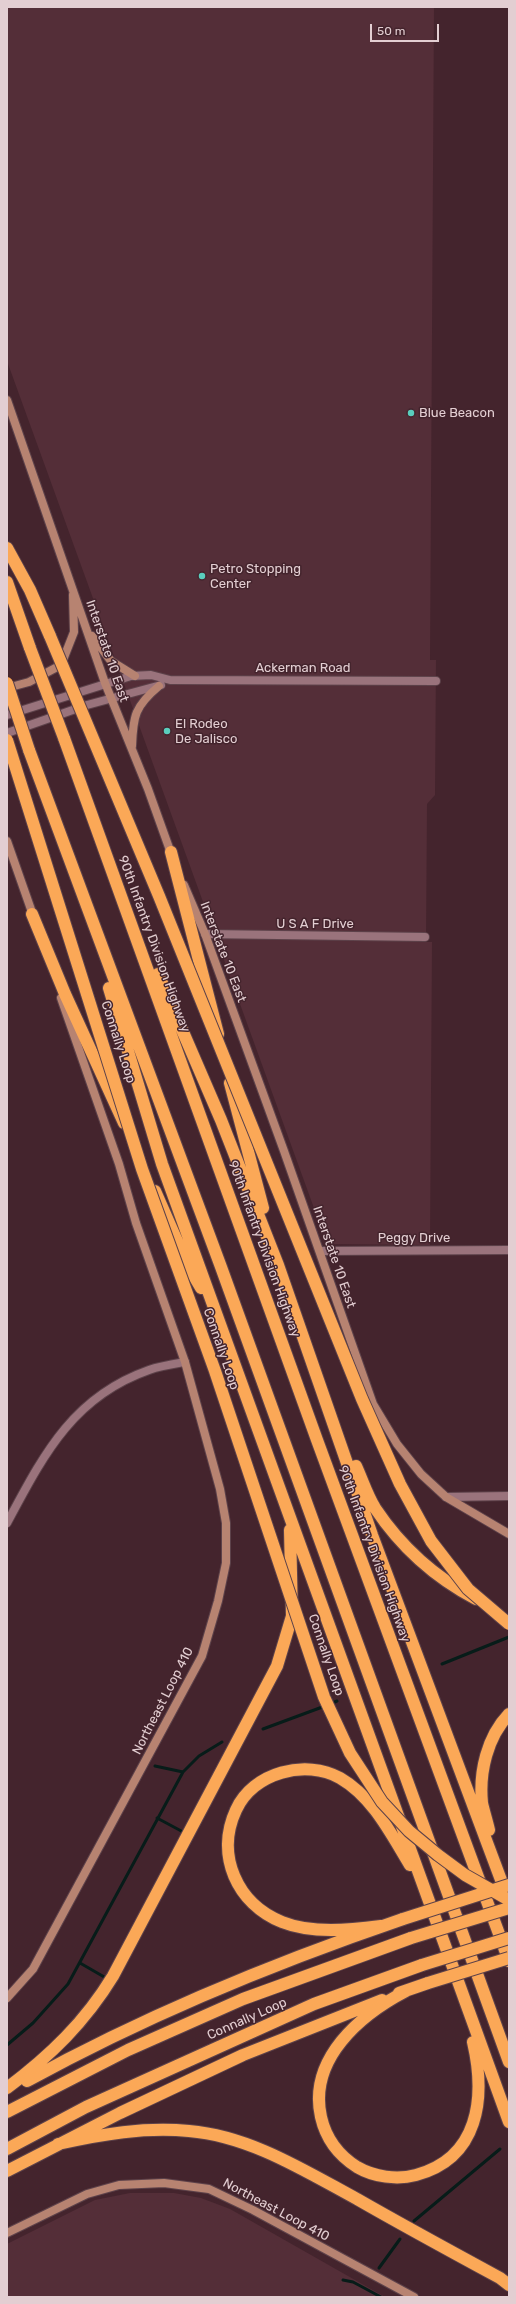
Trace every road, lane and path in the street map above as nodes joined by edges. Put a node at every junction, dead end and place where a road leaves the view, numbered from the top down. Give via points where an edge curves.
1 (7, 400) edge
2 (7, 548) edge
3 (7, 582) edge
4 (73, 588) junction
5 (86, 627) junction
6 (134, 676) junction
7 (170, 680) junction
8 (436, 681) dead end
9 (7, 683) edge
10 (105, 683) junction
11 (158, 686) junction
12 (7, 688) edge
13 (110, 698) junction
14 (7, 715) edge
15 (7, 733) edge
16 (7, 740) edge
17 (132, 749) junction
18 (7, 841) edge
19 (171, 852) junction
20 (68, 855) junction
21 (108, 857) junction
22 (32, 914) junction
23 (205, 934) junction
24 (425, 937) dead end
25 (509, 1250) edge
26 (320, 1251) junction
27 (278, 1265) junction
28 (218, 1319) junction
29 (185, 1362) junction
30 (326, 1399) junction
31 (509, 1496) edge
32 (446, 1497) junction
33 (285, 1504) junction
34 (7, 1522) edge
35 (509, 1534) edge
36 (509, 1616) edge
37 (509, 1624) edge
38 (509, 1714) edge
39 (497, 1871) junction
40 (423, 1884) junction
41 (509, 1885) edge
42 (509, 1902) edge
43 (509, 1908) edge
44 (381, 1926) junction
45 (509, 1938) edge
46 (509, 1958) edge
47 (509, 1961) edge
48 (406, 1991) junction
49 (463, 1996) junction
50 (7, 1998) edge
51 (509, 2062) edge
52 (7, 2088) edge
53 (7, 2092) edge
54 (7, 2112) edge
55 (509, 2122) edge
56 (58, 2144) junction
57 (7, 2149) edge
58 (7, 2171) edge
59 (7, 2233) edge
60 (509, 2285) edge
61 (414, 2297) edge

1 - 4 main road, Interstate 10 East
2 - 37 highway, bridge via 30,590 50,636 159,896 362,1399 400,1484 431,1541 464,1583
3 - 21 highway, 90th Infantry Division Highway, bridge
4 - 5 main road, Interstate 10 East
4 - 12 main road via 74,632 61,664 29,682
5 - 6 main road via 111,661
5 - 10 main road, Interstate 10 East
6 - 7 street, Ackerman Road via 151,675
6 - 10 street, Ackerman Road
7 - 8 street, Ackerman Road
7 - 11 street, Ackerman Road
9 - 20 highway, bridge
10 - 13 main road, Interstate 10 East
10 - 14 street, Ackerman Road
11 - 13 street, Ackerman Road
11 - 17 main road via 137,708 132,723
13 - 15 street, Ackerman Road
13 - 17 main road, Interstate 10 East
16 - 42 highway, Connally Loop, bridge via 142,1169 215,1372 324,1697 350,1753 382,1802 408,1831 464,1875
17 - 19 main road, Interstate 10 East
18 - 22 main road
19 - 23 main road, Interstate 10 East
19 - 27 highway
20 - 28 highway via 162,1164
20 - 51 highway via 224,1275
21 - 27 highway via 220,1120
21 - 47 highway, 90th Infantry Division Highway via 317,1440
22 - 28 highway via 65,994 188,1266
22 - 29 main road
23 - 24 street, U S A F Drive
23 - 26 main road, Interstate 10 East
25 - 26 street, Peggy Drive
26 - 32 main road, Interstate 10 East via 373,1404 397,1444 421,1474
27 - 30 highway
28 - 33 highway
29 - 34 street via 138,1375 106,1392 80,1411 46,1452
29 - 50 main road, Northeast Loop 410 via 220,1489 226,1523 226,1562 218,1601 202,1656 33,1969
30 - 36 highway via 374,1507 416,1558 461,1591
30 - 39 highway via 372,1535
31 - 32 street
32 - 35 main road
33 - 40 highway
33 - 52 highway via 291,1534 292,1616 277,1666 98,2002 63,2043
38 - 39 highway via 494,1735 484,1762 483,1774 482,1803
39 - 42 highway
40 - 44 highway via 386,1824 361,1793 340,1778 322,1771 285,1770 259,1783 246,1796 236,1809 229,1844 235,1877 246,1898 261,1912 284,1923 338,1930
40 - 49 highway
41 - 44 highway, bridge
43 - 54 highway, Connally Loop, bridge via 411,1938 236,2002 128,2050
44 - 53 highway via 298,1956 152,2019 60,2063
45 - 57 highway, Connally Loop, bridge via 422,1964 314,2004 86,2108
46 - 48 highway, bridge
48 - 49 highway via 386,2001 347,2034 330,2057 319,2088 322,2121 332,2144 358,2167 380,2176 398,2178 413,2176 442,2166 458,2151 469,2135 476,2116 476,2055
48 - 56 highway via 243,2055
49 - 55 highway
56 - 58 highway
56 - 60 highway via 97,2135 145,2129 191,2131 247,2144 297,2167
59 - 61 main road, Northeast Loop 410 via 87,2194 119,2185 164,2183 209,2189

